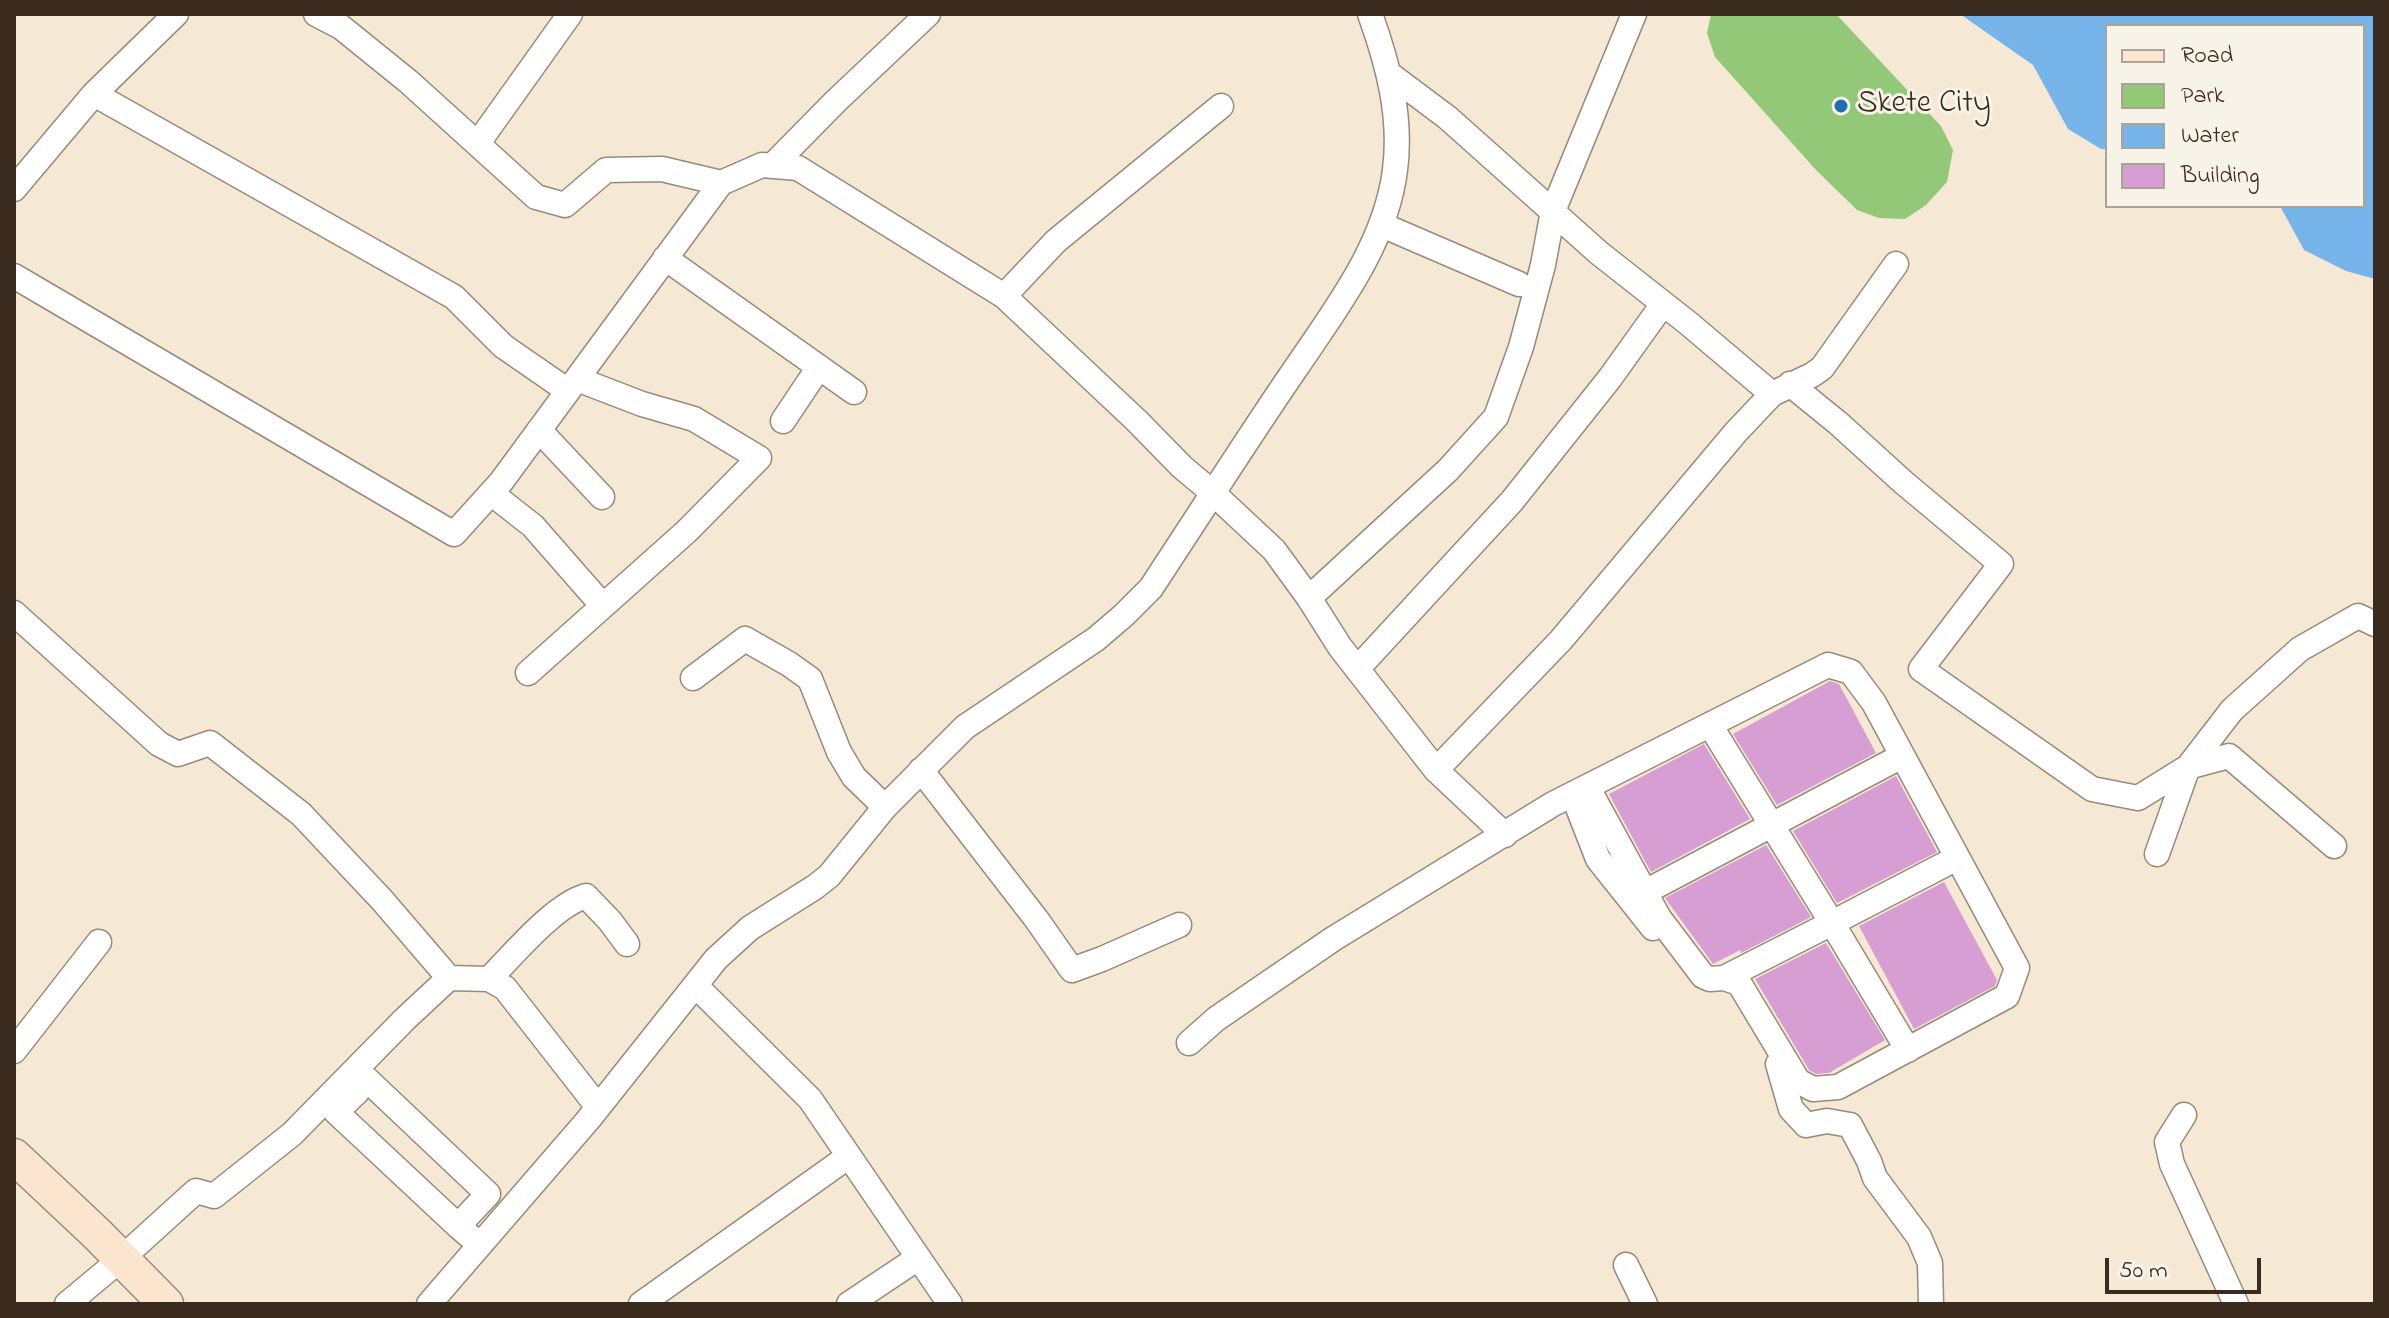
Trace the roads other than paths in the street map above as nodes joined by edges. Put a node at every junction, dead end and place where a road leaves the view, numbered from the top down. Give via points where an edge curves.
1 (176, 14) edge
2 (316, 14) edge
3 (570, 14) edge
4 (928, 14) edge
5 (1370, 14) edge
6 (1634, 14) edge
7 (1388, 73) junction
8 (94, 94) junction
9 (1221, 106) dead end
10 (478, 143) junction
11 (772, 166) junction
12 (721, 183) junction
13 (14, 189) edge
14 (1553, 211) junction
15 (1382, 225) junction
16 (665, 258) junction
17 (1896, 264) dead end
18 (14, 276) edge
19 (1519, 284) dead end
20 (1004, 296) junction
21 (1663, 304) junction
22 (819, 367) junction
23 (573, 385) junction
24 (1781, 389) junction
25 (854, 392) dead end
26 (783, 421) dead end
27 (539, 430) junction
28 (491, 493) junction
29 (1213, 493) junction
30 (602, 497) dead end
31 (1309, 598) junction
32 (603, 606) junction
33 (14, 613) edge
34 (2375, 624) edge
35 (1357, 669) junction
36 (528, 673) dead end
37 (693, 678) dead end
38 (1710, 725) junction
39 (1902, 756) junction
40 (2188, 767) junction
41 (921, 770) junction
42 (1436, 770) junction
43 (1581, 791) junction
44 (885, 807) junction
45 (1770, 825) junction
46 (1505, 835) junction
47 (2334, 846) dead end
48 (2157, 854) dead end
49 (1957, 858) junction
50 (1645, 892) junction
51 (1832, 923) junction
52 (1179, 925) dead end
53 (99, 942) dead end
54 (627, 944) dead end
55 (449, 978) junction
56 (1724, 978) junction
57 (489, 979) junction
58 (696, 986) junction
59 (1189, 1043) dead end
60 (1908, 1050) junction
61 (14, 1051) edge
62 (363, 1075) junction
63 (598, 1107) junction
64 (2184, 1115) dead end
65 (14, 1156) edge
66 (849, 1156) junction
67 (458, 1226) junction
68 (480, 1245) junction
69 (918, 1258) junction
70 (121, 1259) junction
71 (1626, 1265) dead end
72 (164, 1303) edge
73 (67, 1304) edge
74 (429, 1304) edge
75 (641, 1304) edge
76 (849, 1304) edge
77 (950, 1304) edge
78 (1645, 1304) edge
79 (1931, 1304) edge
80 (2236, 1304) edge

1 - 8 street
2 - 10 street via 341,27
3 - 10 street
4 - 11 street
5 - 7 street
6 - 14 street
7 - 14 street
7 - 15 street via 1397,130 1395,171
8 - 13 street
8 - 23 street via 454,297 503,346
9 - 20 street via 1056,241
10 - 12 street via 536,197 565,205 606,170 662,169
11 - 12 street via 762,165
11 - 20 street via 798,168
12 - 16 street
14 - 21 street
14 - 31 street via 1521,347 1496,417 1448,470
15 - 19 street
15 - 29 street via 1345,295
16 - 22 street
16 - 23 street
17 - 24 street via 1822,368
18 - 28 street via 454,534
20 - 29 street
21 - 24 street
21 - 35 street via 1512,501
22 - 25 street
22 - 26 street
23 - 27 street
23 - 32 street via 694,419 759,458
24 - 40 street via 1838,423 2001,564 1921,669 2092,789 2138,798
24 - 42 street via 1718,453 1561,640
27 - 28 street
27 - 30 street
28 - 32 street via 533,526
29 - 31 street via 1274,550
29 - 41 street via 1151,588 1124,615 965,727
31 - 35 street
32 - 36 street
33 - 55 street via 159,744 178,754 210,743 301,814
34 - 40 street via 2358,616 2300,649 2232,710
35 - 42 street
37 - 44 street via 745,639 789,664 810,679 839,752 854,777
38 - 39 street via 1828,665 1851,672
38 - 43 street
38 - 45 street
39 - 45 street
39 - 49 street
40 - 47 street via 2229,756
40 - 48 street
41 - 44 street
41 - 52 street via 1072,970
42 - 46 street
43 - 46 street
43 - 50 street
43 - 79 street via 1598,859 1688,969 1757,1019 1780,1068 1791,1109 1806,1125 1850,1125 1875,1178 1919,1237 1930,1263
44 - 58 street via 829,876 750,928
45 - 50 street
45 - 51 street
46 - 59 street via 1333,939
49 - 51 street
49 - 60 street via 2017,968 2007,996
50 - 56 street via 1703,976
51 - 56 street
51 - 60 street
53 - 61 street
54 - 57 street via 586,896 545,922
55 - 57 street
55 - 62 street via 405,1019
56 - 60 street via 1739,983 1798,1081 1813,1089 1838,1087
57 - 63 street via 505,988
58 - 63 street
58 - 66 street via 810,1099
62 - 67 street via 336,1112
62 - 67 street via 488,1194
62 - 70 street via 214,1196 196,1191
63 - 68 street
64 - 80 street via 2167,1142 2172,1164
65 - 70 street
66 - 69 street
66 - 75 street
67 - 68 street
68 - 74 street
69 - 76 street
69 - 77 street
70 - 72 street
70 - 73 street
71 - 78 street

